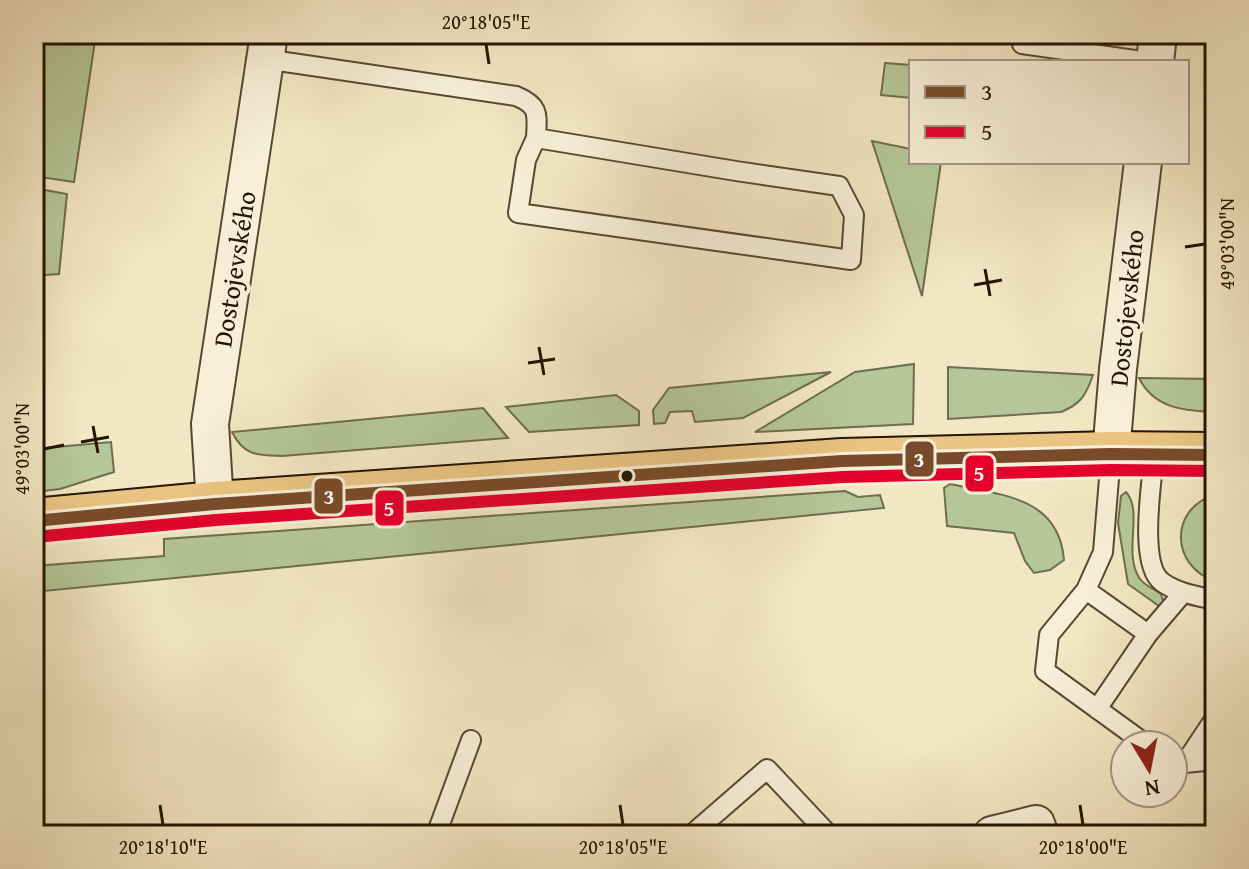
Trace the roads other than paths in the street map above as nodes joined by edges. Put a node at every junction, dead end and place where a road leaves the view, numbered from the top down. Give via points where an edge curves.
1 (1158, 34) edge
2 (1072, 42) edge
3 (1022, 44) dead end
4 (267, 46) edge
5 (1144, 60) edge
6 (1152, 60) edge
7 (536, 138) junction
8 (1143, 164) edge
9 (1111, 454) junction
10 (1154, 455) junction
11 (1215, 455) edge
12 (215, 504) junction
13 (34, 521) edge
14 (1086, 590) junction
15 (1183, 593) junction
16 (1215, 600) edge
17 (1148, 634) junction
18 (1097, 709) junction
19 (1215, 718) edge
20 (1125, 729) edge
21 (471, 740) dead end
22 (1189, 748) edge
23 (1189, 760) edge
24 (1215, 760) edge
25 (436, 835) edge
26 (691, 835) edge
27 (829, 835) edge
28 (992, 835) edge
29 (1040, 835) edge

1 - 6 street
2 - 3 lane
2 - 5 lane
4 - 7 lane via 516,96 530,102 537,114
4 - 12 street, Dostojevského via 210,424
7 - 7 lane via 839,186 854,215 851,260 518,213 526,160
8 - 9 street, Dostojevského
9 - 10 main road
9 - 12 main road via 842,461
9 - 14 lane via 1103,552
10 - 11 main road
10 - 15 lane via 1151,564 1159,581
12 - 13 main road
14 - 17 lane
14 - 18 lane via 1049,635 1045,671
15 - 16 lane
15 - 17 lane
17 - 18 lane
18 - 20 lane
19 - 22 lane
21 - 25 lane
23 - 24 lane
26 - 27 lane via 767,769
28 - 29 street via 1036,824

